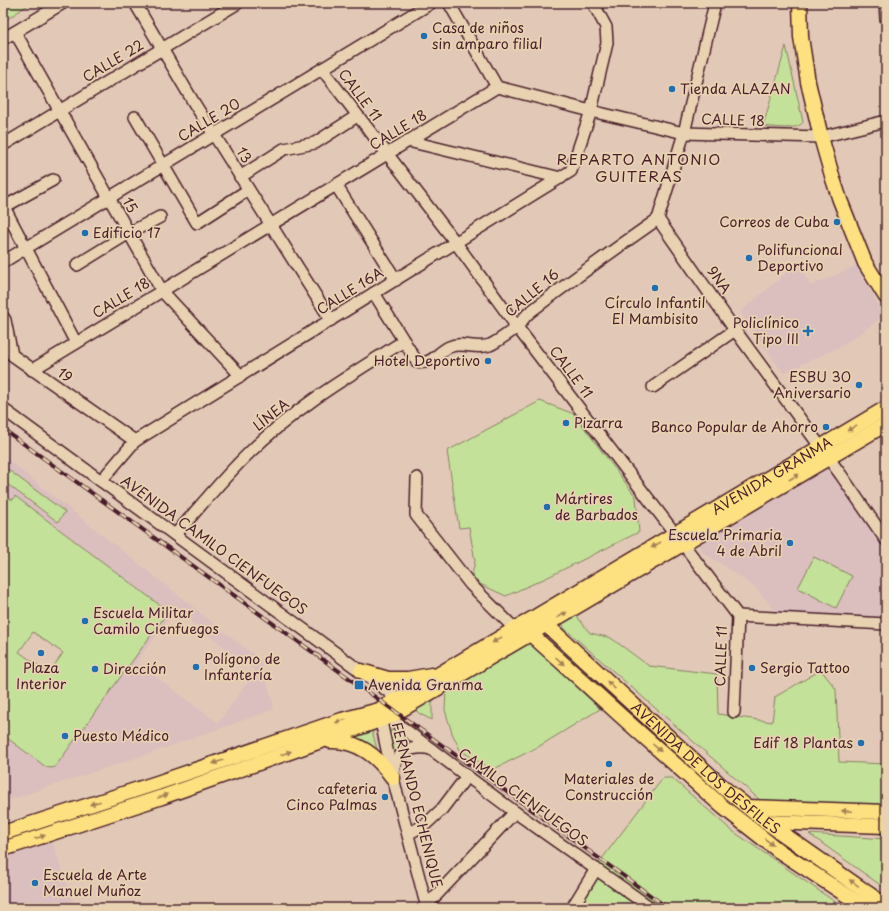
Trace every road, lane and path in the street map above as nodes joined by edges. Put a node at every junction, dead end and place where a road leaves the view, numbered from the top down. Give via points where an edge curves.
1 (63, 3) edge
2 (135, 3) edge
3 (238, 3) edge
4 (431, 3) edge
5 (449, 3) edge
6 (593, 3) edge
7 (715, 3) edge
8 (800, 3) edge
9 (884, 3) edge
10 (886, 19) edge
11 (16, 32) junction
12 (3, 39) edge
13 (161, 50) junction
14 (322, 69) junction
15 (497, 87) junction
16 (60, 111) junction
17 (591, 111) junction
18 (357, 116) junction
19 (135, 117) dead end
20 (886, 121) edge
21 (684, 133) junction
22 (213, 135) junction
23 (821, 137) junction
24 (408, 141) junction
25 (3, 145) edge
26 (387, 154) junction
27 (163, 165) junction
28 (240, 177) junction
29 (561, 178) junction
30 (53, 180) dead end
31 (336, 185) junction
32 (248, 190) junction
33 (109, 198) junction
34 (4, 206) edge
35 (160, 217) dead end
36 (658, 219) junction
37 (270, 225) junction
38 (129, 233) junction
39 (456, 243) junction
40 (26, 248) junction
41 (3, 262) edge
42 (77, 265) dead end
43 (396, 280) junction
44 (162, 291) junction
45 (374, 294) junction
46 (886, 296) edge
47 (3, 317) edge
48 (331, 320) junction
49 (517, 327) junction
50 (735, 330) junction
51 (404, 341) junction
52 (76, 343) junction
53 (8, 357) edge
54 (32, 370) junction
55 (241, 376) junction
56 (653, 387) dead end
57 (886, 408) edge
58 (3, 409) edge
59 (886, 424) edge
60 (134, 441) junction
61 (824, 452) junction
62 (417, 478) dead end
63 (101, 481) junction
64 (175, 535) junction
65 (679, 538) junction
66 (886, 540) edge
67 (738, 616) junction
68 (541, 620) junction
69 (886, 624) edge
70 (522, 629) junction
71 (361, 671) junction
72 (444, 671) junction
73 (403, 702) junction
74 (632, 704) junction
75 (734, 712) dead end
76 (383, 716) junction
77 (621, 716) junction
78 (318, 742) junction
79 (431, 749) junction
80 (467, 776) junction
81 (393, 778) junction
82 (748, 808) junction
83 (516, 812) junction
84 (886, 812) edge
85 (738, 818) junction
86 (766, 822) junction
87 (886, 826) edge
88 (3, 833) edge
89 (408, 834) junction
90 (3, 849) edge
91 (596, 869) junction
92 (886, 906) edge
93 (427, 907) edge
94 (572, 908) edge
95 (651, 908) edge
96 (866, 908) edge

1 - 11 street
2 - 13 street, 13
3 - 13 street, CALLE 22
4 - 14 street, CALLE 20
5 - 15 street
6 - 17 street, CALLE 16A via 606,27 607,43
7 - 21 street
8 - 23 main road via 801,37 808,82
9 - 10 street
11 - 12 street
11 - 16 street, 15
13 - 16 street, CALLE 22
13 - 22 street, 13
14 - 18 street, CALLE 11
14 - 22 street, CALLE 20
15 - 17 street, CALLE 18
15 - 24 street, CALLE 18
16 - 25 street, CALLE 22
16 - 33 street, 15
17 - 21 street, CALLE 18
17 - 29 street, CALLE 16A via 571,171
18 - 26 street, CALLE 11
18 - 28 street via 315,143 284,149
19 - 27 street
20 - 23 street, CALLE 18
21 - 23 street, CALLE 18
21 - 36 street
22 - 27 street, CALLE 20
22 - 28 street, 13
23 - 46 main road via 840,200 865,264
24 - 26 street, CALLE 18
24 - 29 street
26 - 31 street, CALLE 18
26 - 39 street, CALLE 11
27 - 32 street via 197,223
27 - 33 street, CALLE 20
28 - 32 street, 13
29 - 39 street, CALLE 16A
30 - 34 street
31 - 37 street, CALLE 18
31 - 43 street
32 - 37 street, 13
33 - 38 street, 15
33 - 40 street, CALLE 20
34 - 40 street
35 - 38 street
36 - 49 street, CALLE 16 via 526,314
36 - 50 street, 9NA
37 - 44 street, CALLE 18
37 - 48 street, 13
38 - 42 street
38 - 44 street, 15
39 - 43 street, CALLE 16A
39 - 49 street, CALLE 11
40 - 41 street, CALLE 20
40 - 52 street
43 - 45 street, CALLE 16A
44 - 52 street, CALLE 18
44 - 55 street, 15
45 - 48 street, CALLE 16A
45 - 51 street
47 - 53 street, 19
48 - 55 street, CALLE 16A
49 - 51 street, CALLE 16 via 491,345 474,347 460,344 448,347 430,361 423,363 417,362
49 - 65 street, CALLE 11
50 - 56 street
50 - 61 street, 9NA
51 - 64 street, LÍNEA via 350,375 282,424 249,453
52 - 54 street, CALLE 18
53 - 54 street, 19
54 - 60 street, 19
55 - 60 street, CALLE 16A
57 -> 61 main road, AVENIDA GRANMA
58 - 63 street, AVENIDA CAMILO CIENFUEGOS
59 - 61 main road, AVENIDA GRANMA
60 - 63 street, CALLE 16A
61 - 65 main road, AVENIDA GRANMA
61 - 66 street, 9NA
62 - 70 street via 416,515 470,584
63 - 64 street, AVENIDA CAMILO CIENFUEGOS
64 - 71 street, AVENIDA CAMILO CIENFUEGOS
65 - 67 street, CALLE 11
65 - 68 main road, AVENIDA GRANMA
67 - 69 street
67 - 75 street, CALLE 11
68 - 70 main road, AVENIDA GRANMA
74 -> 68 main road, AVENIDA DE LOS DESFILES
70 -> 72 main road, AVENIDA GRANMA
70 - 73 main road, AVENIDA GRANMA
70 -> 77 main road, AVENIDA DE LOS DESFILES
71 - 72 main road via 388,679 402,679 424,677
71 - 73 street, AVENIDA CAMILO CIENFUEGOS
72 - 73 main road, AVENIDA GRANMA
73 - 76 main road, AVENIDA GRANMA
74 - 77 main road
74 - 82 main road, AVENIDA DE LOS DESFILES
76 - 78 main road, AVENIDA GRANMA
76 - 79 street, CAMILO CIENFUEGOS
76 - 81 street, FERNANDO ECHENIQUE
76 -> 88 main road, AVENIDA GRANMA via 342,720
77 -> 85 main road, AVENIDA DE LOS DESFILES
78 - 81 main road via 339,741 361,747 376,757
90 -> 78 main road, AVENIDA GRANMA
79 - 80 street, CAMILO CIENFUEGOS
79 - 81 street via 416,747 404,752 394,764
80 - 83 street, CAMILO CIENFUEGOS
80 - 89 street via 442,809 426,824
81 - 89 street, FERNANDO ECHENIQUE
84 -> 82 main road
82 - 86 main road, AVENIDA DE LOS DESFILES
83 - 91 street, CAMILO CIENFUEGOS
83 - 93 street
85 - 86 main road
85 -> 96 main road, AVENIDA DE LOS DESFILES via 779,851
86 - 87 main road
92 -> 86 main road, AVENIDA DE LOS DESFILES
89 - 93 street, FERNANDO ECHENIQUE
91 - 94 street
91 - 95 street, CAMILO CIENFUEGOS

